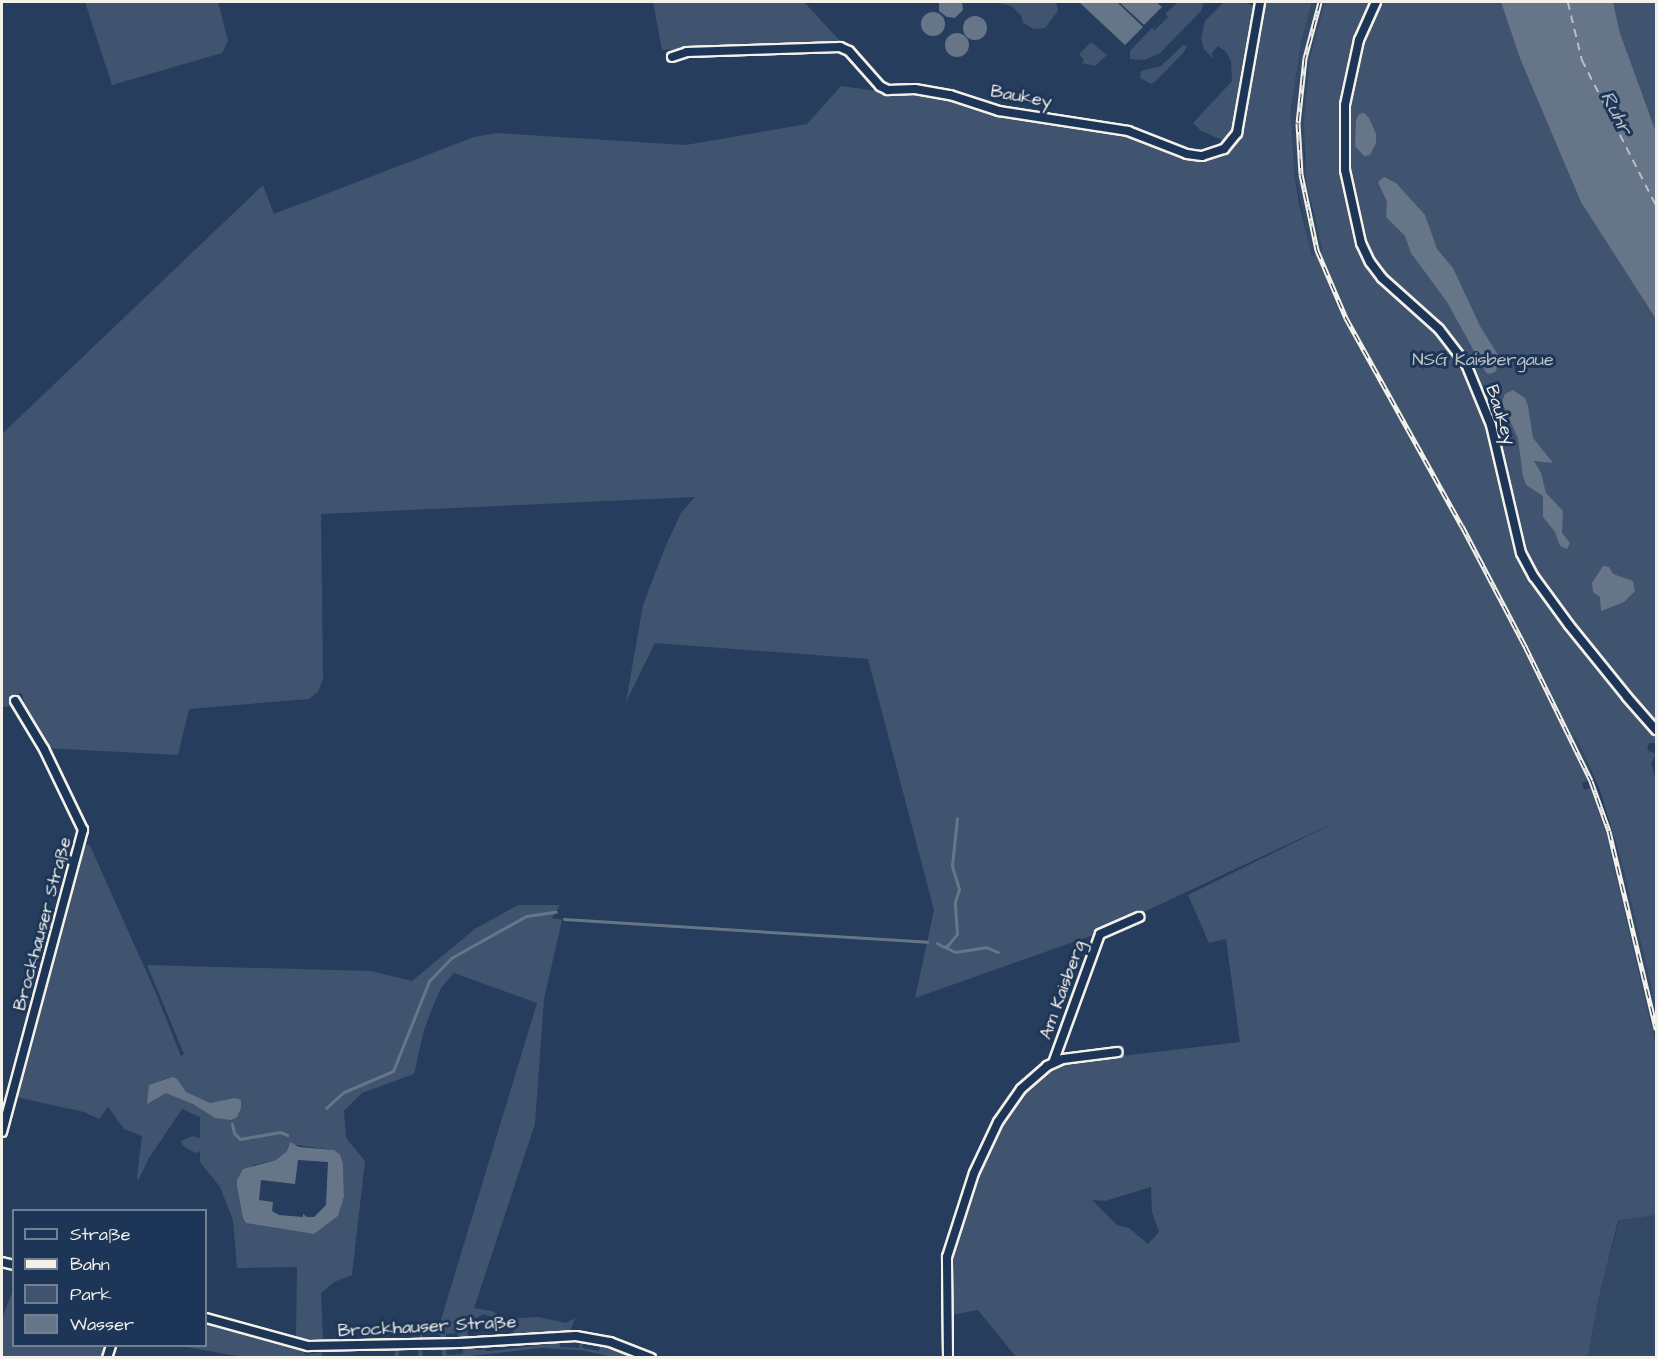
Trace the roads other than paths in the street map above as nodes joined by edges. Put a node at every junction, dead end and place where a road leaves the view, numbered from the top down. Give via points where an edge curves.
1 (1260, 2) edge
2 (1376, 2) edge
3 (672, 57) dead end
4 (15, 700) dead end
5 (1656, 730) edge
6 (1139, 917) dead end
7 (1118, 1052) dead end
8 (1053, 1063) junction
9 (2, 1132) edge
10 (207, 1318) edge
11 (651, 1358) edge
12 (948, 1358) edge

1 - 3 street, Baukey via 1237,133 1224,149 1202,156 1128,132 999,111 950,95 915,89 888,90 849,51 840,47 687,52
2 - 5 street, Baukey via 1359,40 1345,105 1345,170 1361,243 1383,278 1439,328 1466,364 1491,425 1521,553 1534,578 1569,625
4 - 9 street, Brockhauser Straße via 83,830
6 - 8 street, Am Kaisberg via 1100,934
7 - 8 street
8 - 12 street via 1009,1104 974,1173 947,1257
10 - 11 street, Brockhauser Straße via 308,1346 576,1336 603,1340

